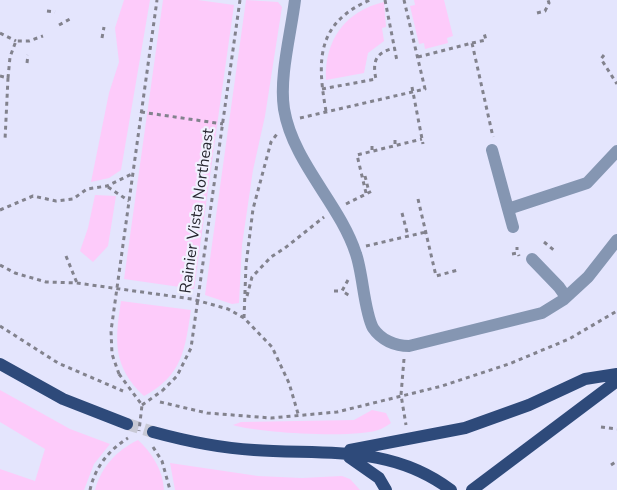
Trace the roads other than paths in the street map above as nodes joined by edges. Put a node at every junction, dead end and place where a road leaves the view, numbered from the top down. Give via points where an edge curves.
1 (295, 0) edge
2 (492, 150) road end
3 (617, 151) edge
4 (508, 209) junction
5 (513, 227) dead end
6 (617, 240) edge
7 (532, 259) dead end
8 (566, 297) junction
9 (0, 364) edge
10 (617, 374) edge
11 (617, 381) edge
12 (127, 424) tunnel mouth
13 (153, 432) tunnel mouth
14 (341, 452) junction
15 (386, 490) edge
16 (451, 490) edge
17 (472, 490) edge

1 - 8 street via 282,93 284,110 294,142 353,245 372,326 377,333 396,345 408,346 542,313
2 - 4 street
3 - 4 street via 587,183
4 - 5 street
6 - 8 street via 588,277
7 - 8 street
9 - 12 main road via 63,399
10 - 14 main road via 585,379 465,428
11 - 17 main road
13 - 14 main road via 215,446 251,450
14 - 15 main road via 379,478
14 - 16 main road via 406,464

